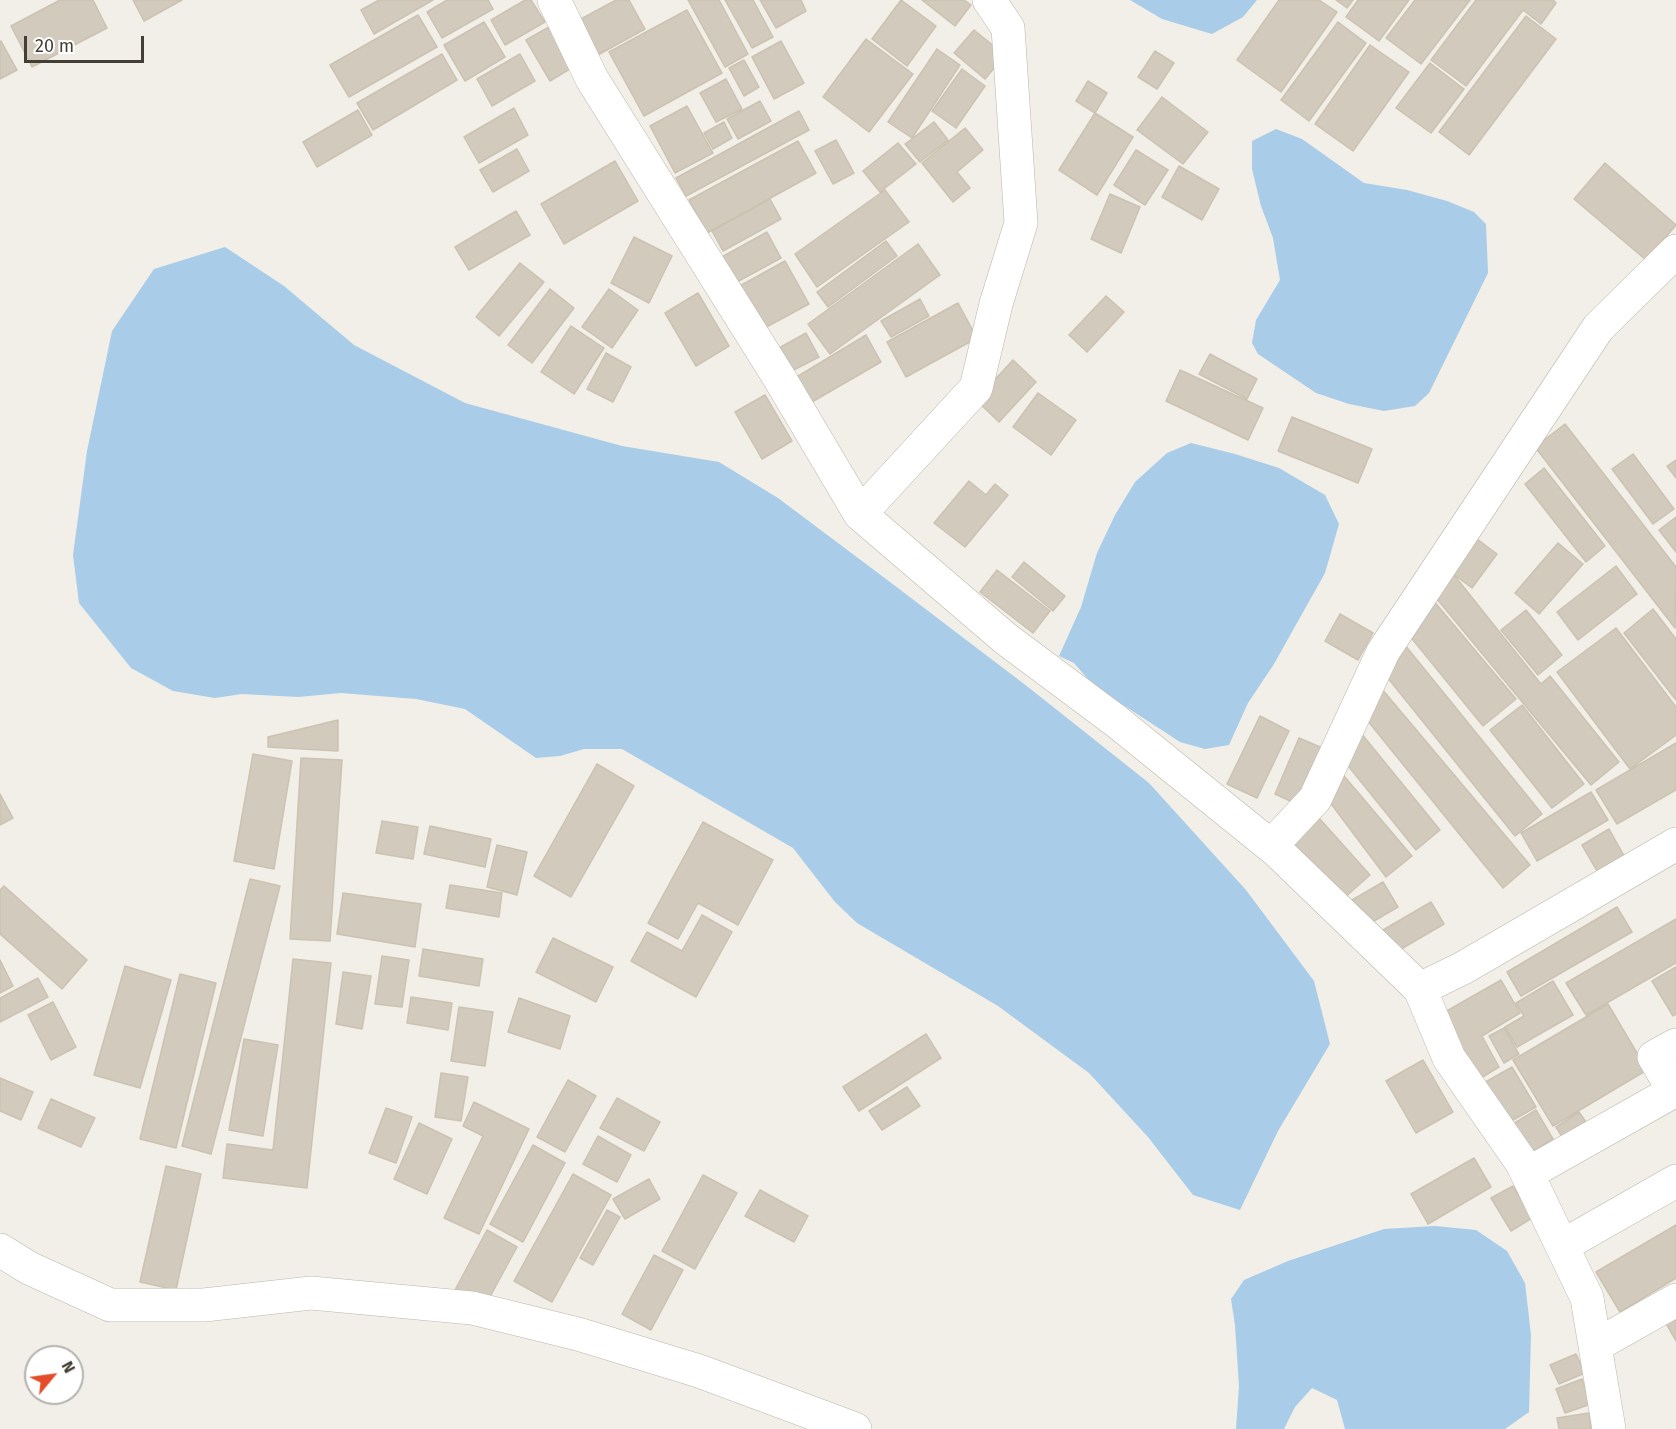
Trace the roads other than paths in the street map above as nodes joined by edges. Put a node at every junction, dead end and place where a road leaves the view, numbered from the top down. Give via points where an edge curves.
1 (554, 0) edge
2 (989, 0) edge
3 (1676, 251) edge
4 (860, 514) junction
5 (1676, 844) edge
6 (1271, 846) junction
7 (1420, 989) junction
8 (1676, 1045) edge
9 (1527, 1174) junction
10 (1676, 1181) edge
11 (1562, 1246) junction
12 (0, 1250) edge
13 (1676, 1300) edge
14 (1594, 1346) junction
15 (855, 1429) edge
16 (1609, 1429) edge

1 - 4 street via 592,79
2 - 4 street via 1008,28 1021,223 976,388
3 - 6 street via 1598,328 1383,652 1315,799
4 - 6 street via 1006,639 1116,721
5 - 7 street
6 - 7 street
7 - 9 street via 1449,1058
8 - 9 street via 1654,1057 1674,1091
9 - 11 street
10 - 11 street
11 - 14 street via 1587,1298
12 - 15 street via 29,1268 110,1305 204,1305 311,1293 472,1308 578,1334 688,1368
13 - 14 street
14 - 16 street

